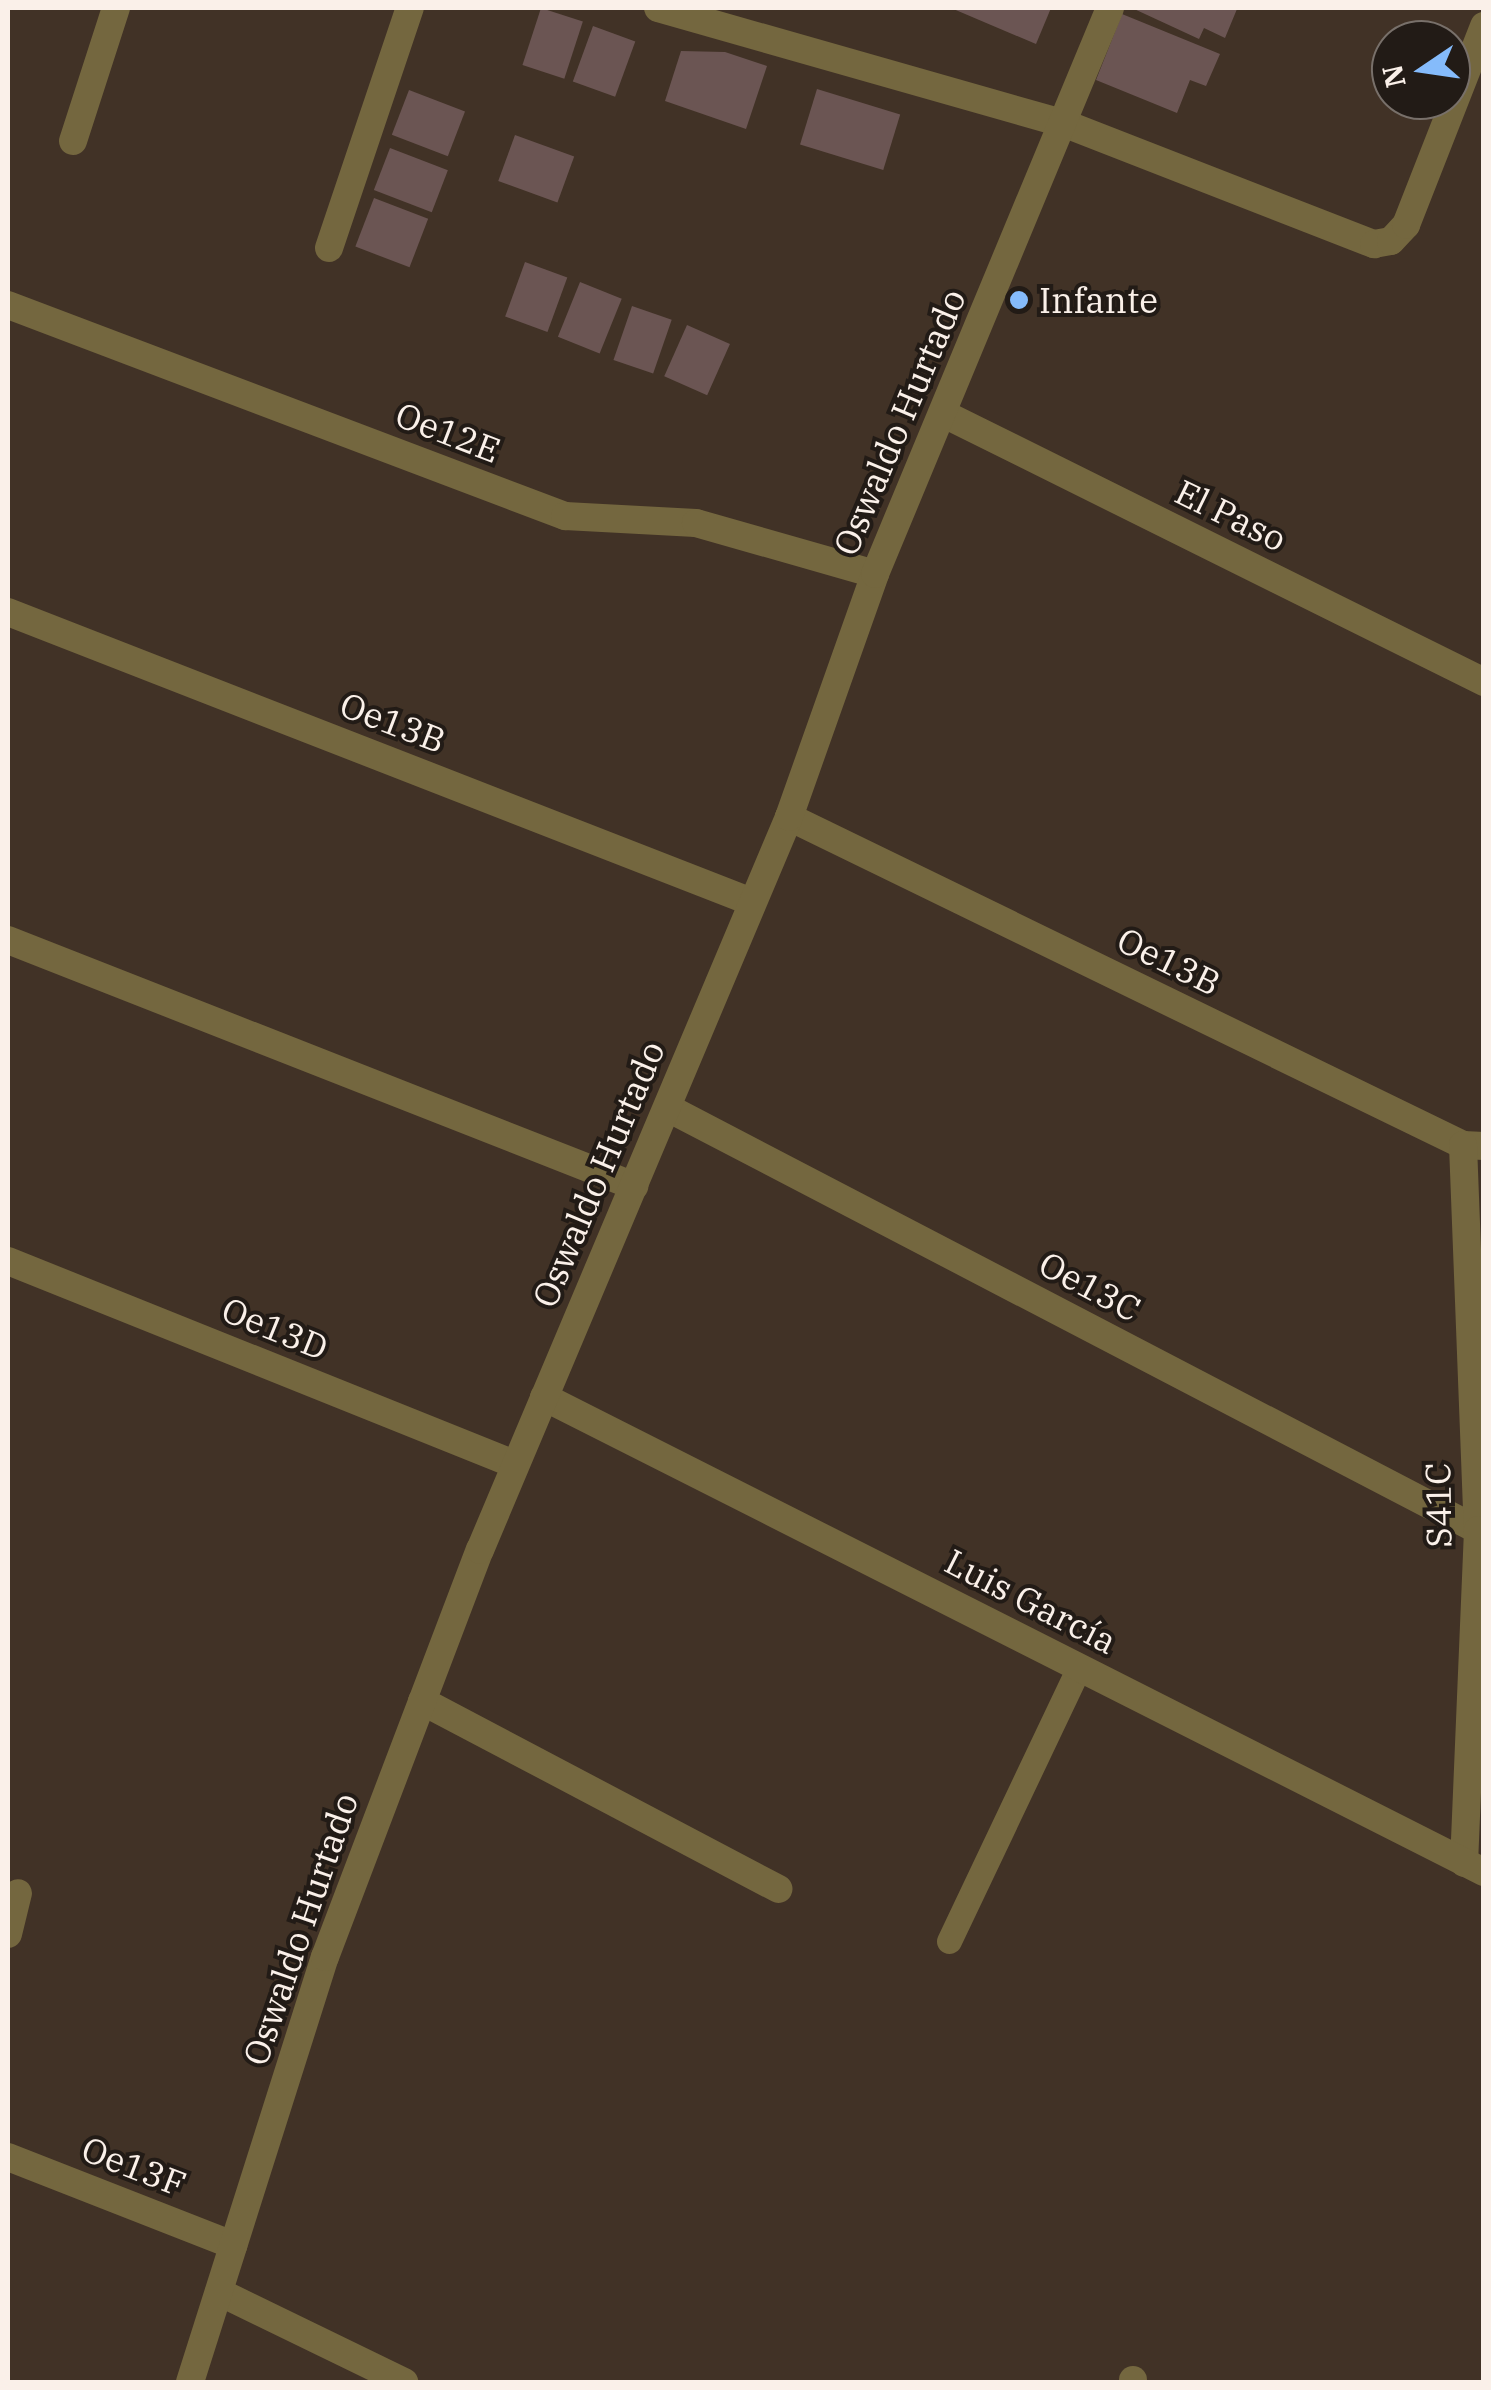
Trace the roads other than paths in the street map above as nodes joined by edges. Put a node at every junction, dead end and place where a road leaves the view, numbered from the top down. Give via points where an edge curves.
1 (116, 8) edge
2 (410, 8) edge
3 (658, 8) edge
4 (1110, 8) edge
5 (1484, 26) edge
6 (1062, 123) junction
7 (74, 141) dead end
8 (328, 248) dead end
9 (8, 306) edge
10 (946, 415) junction
11 (875, 574) junction
12 (8, 612) edge
13 (1484, 682) edge
14 (789, 817) junction
15 (752, 902) junction
16 (8, 940) edge
17 (668, 1108) junction
18 (1473, 1146) edge
19 (634, 1186) junction
20 (8, 1261) edge
21 (544, 1397) junction
22 (514, 1464) junction
23 (1478, 1530) junction
24 (1079, 1667) junction
25 (422, 1701) junction
26 (1474, 1868) edge
27 (778, 1889) dead end
28 (18, 1893) dead end
29 (8, 1934) edge
30 (949, 1940) dead end
31 (8, 2158) edge
32 (233, 2245) junction
33 (218, 2292) junction
34 (190, 2382) edge
35 (404, 2382) edge

1 - 7 street
2 - 8 street
3 - 6 street
4 - 6 street, Oswaldo Hurtado
5 - 6 street via 1406,225 1391,241 1374,244
6 - 10 street, Oswaldo Hurtado
9 - 11 street, Oe12E via 565,516 696,524
10 - 11 street, Oswaldo Hurtado
10 - 13 street, El Paso
11 - 14 street, Oswaldo Hurtado
12 - 15 street, Oe13B
14 - 15 street, Oswaldo Hurtado
14 - 18 street, Oe13B
15 - 17 street, Oswaldo Hurtado
16 - 19 street
17 - 19 street, Oswaldo Hurtado
17 - 23 street, Oe13C
18 - 23 street, S41C
19 - 21 street, Oswaldo Hurtado
20 - 22 street, Oe13D
21 - 22 street, Oswaldo Hurtado
21 - 24 street, Luis García
22 - 25 street, Oswaldo Hurtado
23 - 26 street, S41C
24 - 26 street, Luis García
24 - 30 lane
25 - 27 street
25 - 32 street, Oswaldo Hurtado via 325,1957
28 - 29 street
31 - 32 street, Oe13F
32 - 33 street, Oswaldo Hurtado
33 - 34 street, Oswaldo Hurtado
33 - 35 street

